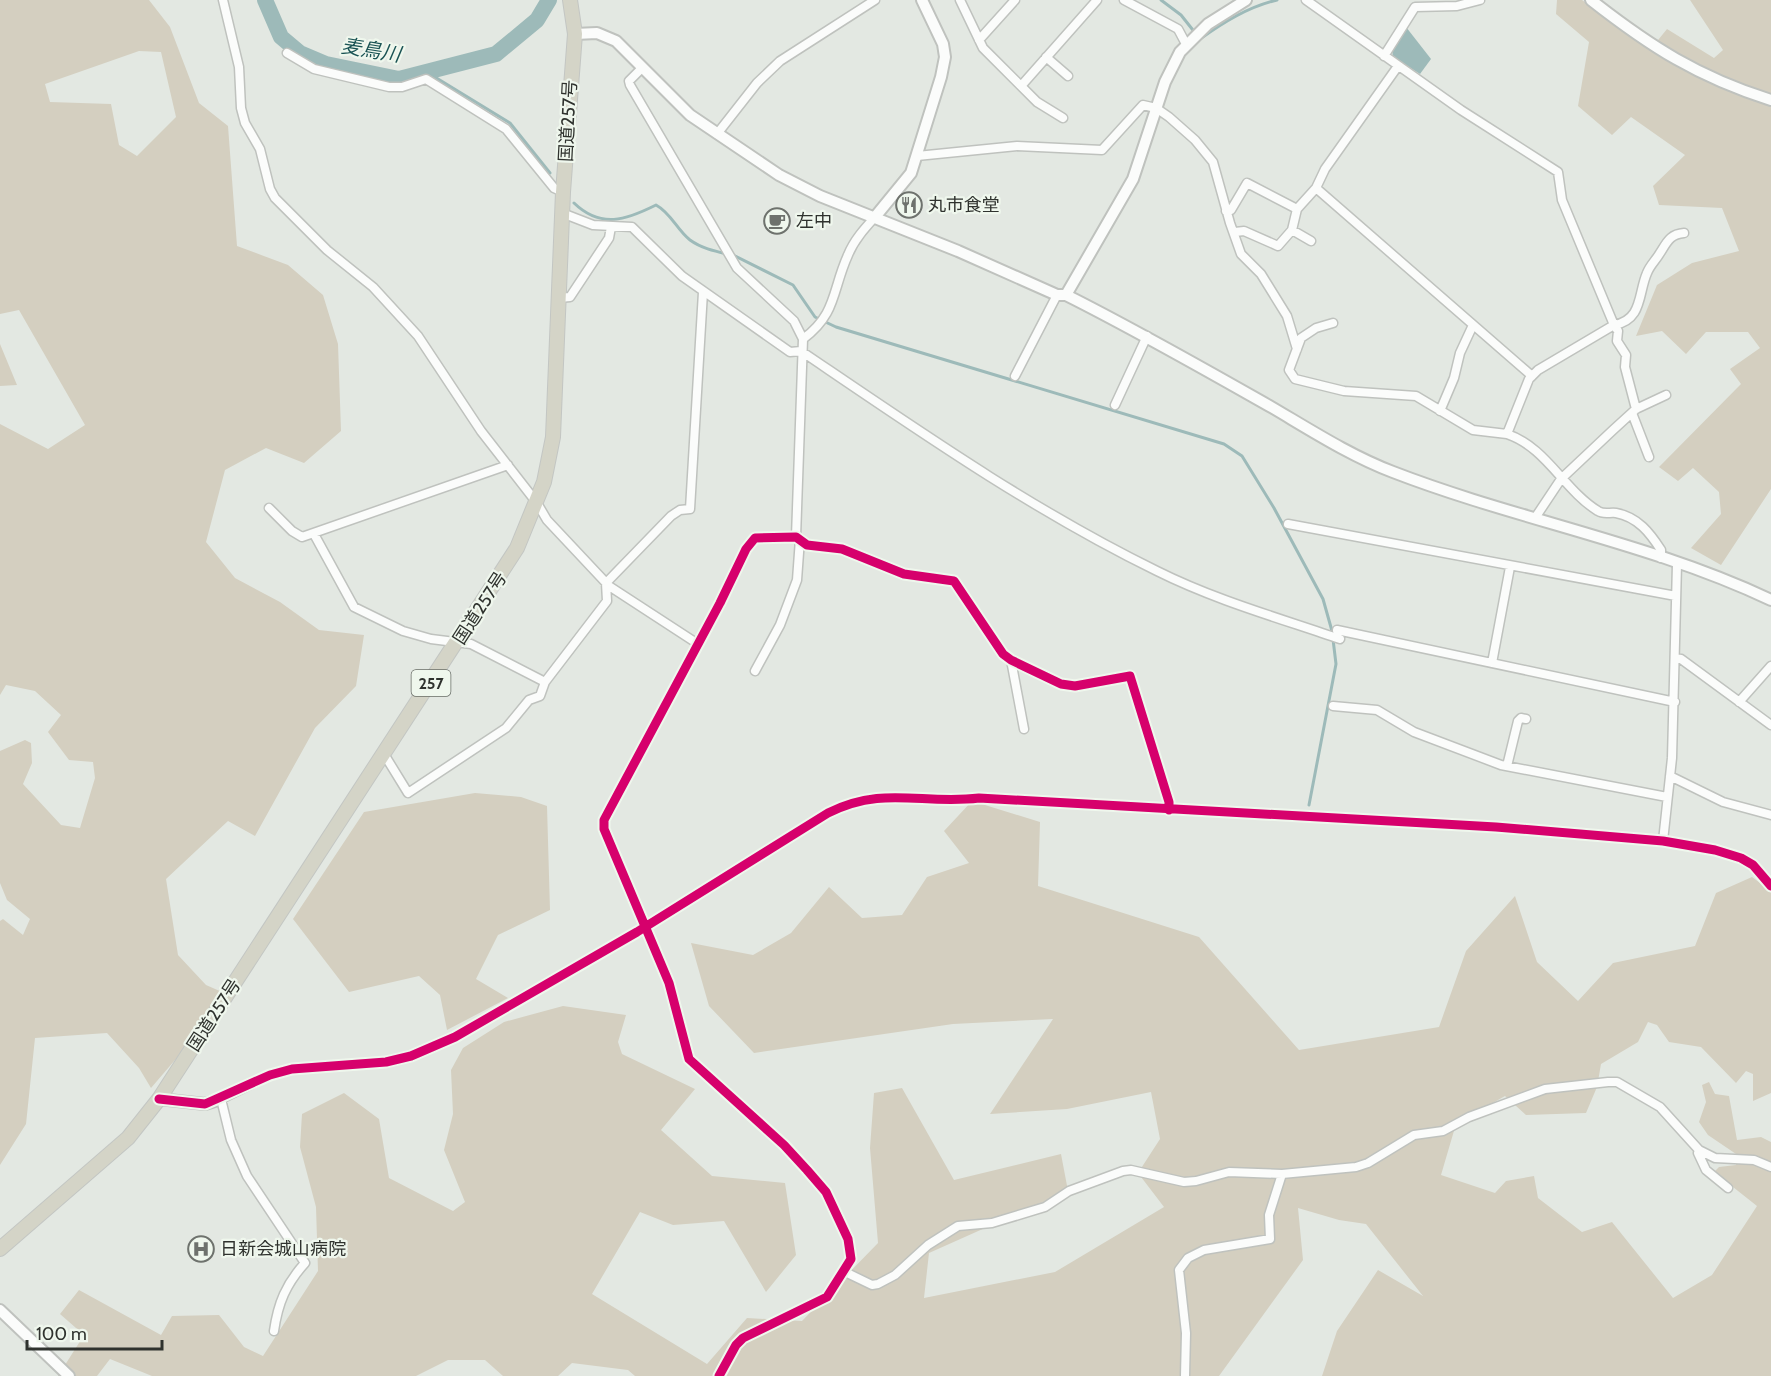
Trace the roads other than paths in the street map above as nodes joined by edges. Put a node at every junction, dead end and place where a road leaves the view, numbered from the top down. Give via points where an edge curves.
1 (224, 0) edge
2 (570, 0) edge
3 (875, 0) edge
4 (922, 0) edge
5 (960, 0) edge
6 (1015, 0) edge
7 (1097, 0) edge
8 (1124, 0) edge
9 (1246, 0) edge
10 (1306, 0) edge
11 (1479, 0) edge
12 (1591, 0) edge
13 (574, 34) junction
14 (979, 40) junction
15 (1186, 44) junction
16 (287, 53) dead end
17 (1384, 56) junction
18 (1047, 57) junction
19 (1398, 66) junction
20 (641, 69) junction
21 (1068, 76) dead end
22 (1021, 86) junction
23 (1771, 100) edge
24 (1156, 108) junction
25 (1063, 118) dead end
26 (717, 134) junction
27 (917, 156) junction
28 (1316, 188) junction
29 (563, 192) junction
30 (1297, 208) junction
31 (1226, 211) junction
32 (562, 213) junction
33 (875, 217) junction
34 (611, 227) junction
35 (1292, 230) junction
36 (1235, 232) junction
37 (1684, 233) dead end
38 (1311, 241) dead end
39 (703, 292) junction
40 (1062, 295) junction
41 (559, 298) junction
42 (1333, 322) dead end
43 (1473, 325) junction
44 (1614, 325) junction
45 (1147, 336) junction
46 (803, 339) junction
47 (1297, 349) junction
48 (801, 351) junction
49 (1015, 376) dead end
50 (1532, 376) junction
51 (1666, 395) dead end
52 (1115, 405) dead end
53 (1440, 411) junction
54 (1634, 411) junction
55 (1507, 434) junction
56 (1649, 457) dead end
57 (508, 465) junction
58 (1562, 479) junction
59 (537, 503) junction
60 (269, 508) dead end
61 (1535, 518) junction
62 (1288, 524) dead end
63 (314, 534) junction
64 (798, 538) junction
65 (1661, 558) junction
66 (1677, 564) junction
67 (1510, 567) junction
68 (606, 584) junction
69 (1676, 596) junction
70 (1771, 600) edge
71 (458, 641) junction
72 (698, 644) junction
73 (1675, 658) junction
74 (1011, 660) junction
75 (1492, 663) junction
76 (1771, 666) edge
77 (755, 671) dead end
78 (545, 682) junction
79 (1675, 702) junction
80 (1739, 702) junction
81 (1333, 706) dead end
82 (1526, 719) dead end
83 (1771, 725) edge
84 (1024, 729) dead end
85 (384, 754) junction
86 (1507, 766) junction
87 (1670, 776) junction
88 (1667, 797) junction
89 (1169, 810) junction
90 (1771, 816) edge
91 (1663, 842) junction
92 (1771, 886) edge
93 (647, 926) junction
94 (159, 1099) junction
95 (221, 1099) junction
96 (1699, 1150) junction
97 (1771, 1167) edge
98 (1282, 1174) junction
99 (1728, 1188) dead end
100 (0, 1249) edge
101 (845, 1272) junction
102 (0, 1310) edge
103 (274, 1331) dead end
104 (69, 1376) edge
105 (719, 1376) edge
106 (1185, 1376) edge

1 - 57 street via 239,67 241,108 260,149 275,198 384,299 418,336
2 - 13 highway, 国道257号 / 257
3 - 26 street via 780,61 757,83
4 - 27 street via 943,44 945,57
5 - 14 street
6 - 14 street
7 - 18 street
8 - 15 street via 1178,28
9 - 15 street via 1208,24
10 - 17 street
11 - 17 street via 1457,6 1415,7
12 - 23 street via 1687,67
13 - 20 street via 607,35
13 - 29 highway, 国道257号 / 257
14 - 22 street
15 - 24 street
16 - 29 street via 314,69 389,87 426,79 506,129 554,188
17 - 19 street
18 - 21 street
18 - 22 street
19 - 28 street via 1325,169
19 - 44 street via 1558,172 1562,200
20 - 26 street via 690,115
20 - 46 street via 629,81 630,85 739,272 794,321
22 - 25 street via 1037,102
24 - 27 street via 1143,105 1102,150 1017,146
24 - 31 street via 1206,152 1218,173
24 - 40 street via 1133,179
26 - 33 street via 779,176
27 - 33 street via 901,189
28 - 30 street
28 - 43 street
29 - 32 highway, 国道257号 / 257
30 - 31 street via 1246,183 1231,210
30 - 35 street
31 - 36 street
32 - 34 street via 593,225
32 - 41 highway, 国道257号 / 257
33 - 40 street
33 - 46 street via 848,253 833,306 822,323
34 - 39 street via 632,227
34 - 41 street via 609,238 570,297
35 - 36 street via 1278,246 1244,231
35 - 38 street
36 - 47 street via 1241,254 1261,274 1287,316
37 - 44 street via 1670,237 1653,261 1636,312
39 - 48 street via 790,351
39 - 68 street via 690,509 671,516
40 - 45 street
40 - 49 street
41 - 59 highway, 国道257号 / 257 via 553,437
42 - 47 street via 1301,338
43 - 50 street
43 - 53 street
44 - 50 street
44 - 54 street via 1617,341 1626,355
45 - 52 street
45 - 61 street via 1368,462
46 - 48 street
47 - 53 street via 1289,370 1295,379 1344,391 1416,396
48 - 64 street
48 - 75 street via 944,446 1112,548 1218,597 1338,635
50 - 55 street
51 - 54 street
53 - 55 street via 1479,432
54 - 56 street
54 - 58 street
55 - 58 street via 1536,450
57 - 59 street
57 - 63 street
58 - 61 street
58 - 65 street via 1599,512 1616,513 1639,523 1661,550
59 - 68 street via 547,520
59 - 71 highway, 国道257号 / 257 via 518,548
60 - 63 street via 302,537
61 - 65 street
62 - 67 street
63 - 71 street via 354,607 403,631
64 - 72 street via 755,537
64 - 74 street via 807,545 842,549 904,574 954,581
64 - 77 street via 797,580 780,625
65 - 66 street
66 - 69 street
66 - 70 street
67 - 69 street
67 - 75 street
68 - 72 street
68 - 78 street via 608,601
69 - 73 street
71 - 78 street
71 - 85 highway, 国道257号 / 257
72 - 93 street via 604,820 604,829
73 - 79 street
73 - 80 street
74 - 84 street
74 - 89 street via 1061,684 1075,686 1130,676
75 - 79 street
76 - 80 street
78 - 85 street via 540,696 529,700 506,728 408,793
79 - 87 street
80 - 83 street
81 - 86 street via 1377,710 1414,732
82 - 86 street via 1518,721
85 - 94 highway, 国道257号 / 257
86 - 88 street
87 - 88 street
87 - 90 street via 1723,802
88 - 91 street
89 - 91 street via 1496,827
89 - 93 street via 979,798 879,796 851,801
91 - 92 street via 1741,858
93 - 95 street via 455,1037 411,1056 386,1062 292,1070 270,1075
93 - 101 street via 669,983 689,1059 784,1145 826,1192 848,1239 851,1259
94 - 95 street via 205,1104
94 - 100 highway, 国道257号 / 257 via 128,1138
95 - 103 street via 231,1140 247,1176 304,1263 285,1290
96 - 97 street via 1715,1158 1754,1160
96 - 98 street via 1674,1120 1651,1101 1617,1082 1590,1083 1545,1089 1469,1117 1443,1131 1414,1135 1356,1167
96 - 99 street via 1706,1170
98 - 101 street via 1229,1172 1184,1182 1122,1171 1069,1191 1045,1207 992,1223 958,1226 927,1245 895,1275 879,1284 872,1285
98 - 106 street via 1269,1215 1270,1239 1204,1250 1181,1265
101 - 105 street via 827,1297 743,1338
102 - 104 street

